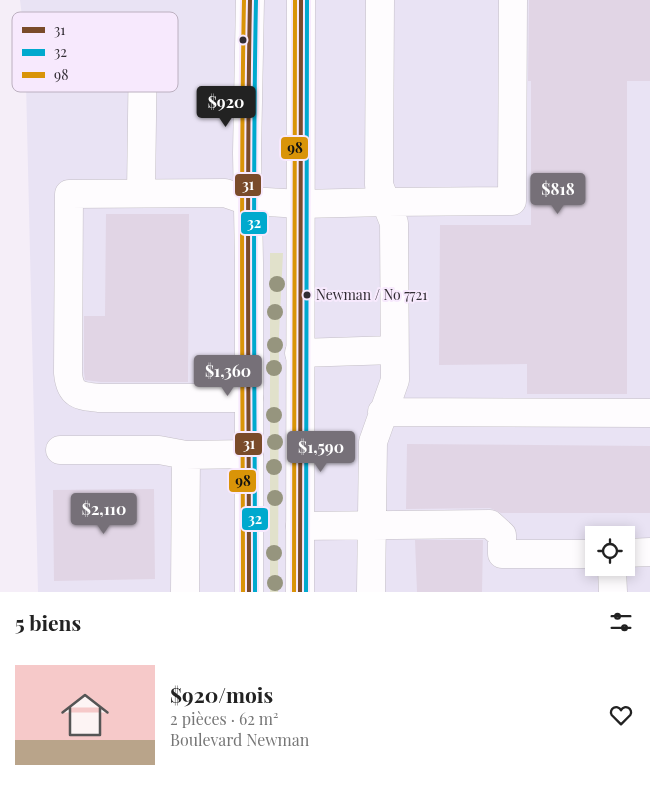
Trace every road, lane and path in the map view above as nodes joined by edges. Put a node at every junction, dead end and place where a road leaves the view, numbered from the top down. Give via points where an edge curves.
1 (250, 0) edge
2 (301, 0) edge
3 (380, 0) edge
4 (513, 0) edge
5 (143, 92) edge
6 (142, 193) junction
7 (248, 201) junction
8 (386, 202) junction
9 (301, 204) junction
10 (394, 350) junction
11 (299, 353) junction
12 (249, 398) junction
13 (382, 412) junction
14 (650, 413) edge
15 (60, 450) dead end
16 (249, 454) junction
17 (186, 455) junction
18 (370, 525) junction
19 (300, 526) junction
20 (650, 552) edge
21 (635, 553) edge
22 (585, 554) edge
23 (612, 576) edge
24 (185, 592) edge
25 (249, 592) edge
26 (300, 592) edge
27 (371, 592) edge
28 (613, 592) edge

1 - 7 main road
2 - 9 main road
3 - 8 main road via 379,185
4 - 8 main road via 512,201
5 - 6 main road
6 - 7 main road via 225,193
6 - 12 main road via 69,194 68,374 72,390 86,397 100,398
7 - 9 main road
7 - 12 main road
8 - 9 main road
8 - 10 main road via 394,223
9 - 11 main road
10 - 11 main road
10 - 13 main road via 395,380
11 - 19 main road
12 - 16 main road
13 - 14 main road
13 - 18 main road via 372,442
15 - 17 main road via 159,450
16 - 17 main road
16 - 25 main road
17 - 24 main road
18 - 19 main road
18 - 22 main road via 490,524 502,535 502,554
18 - 27 main road
19 - 26 main road
20 - 21 main road
23 - 28 main road

